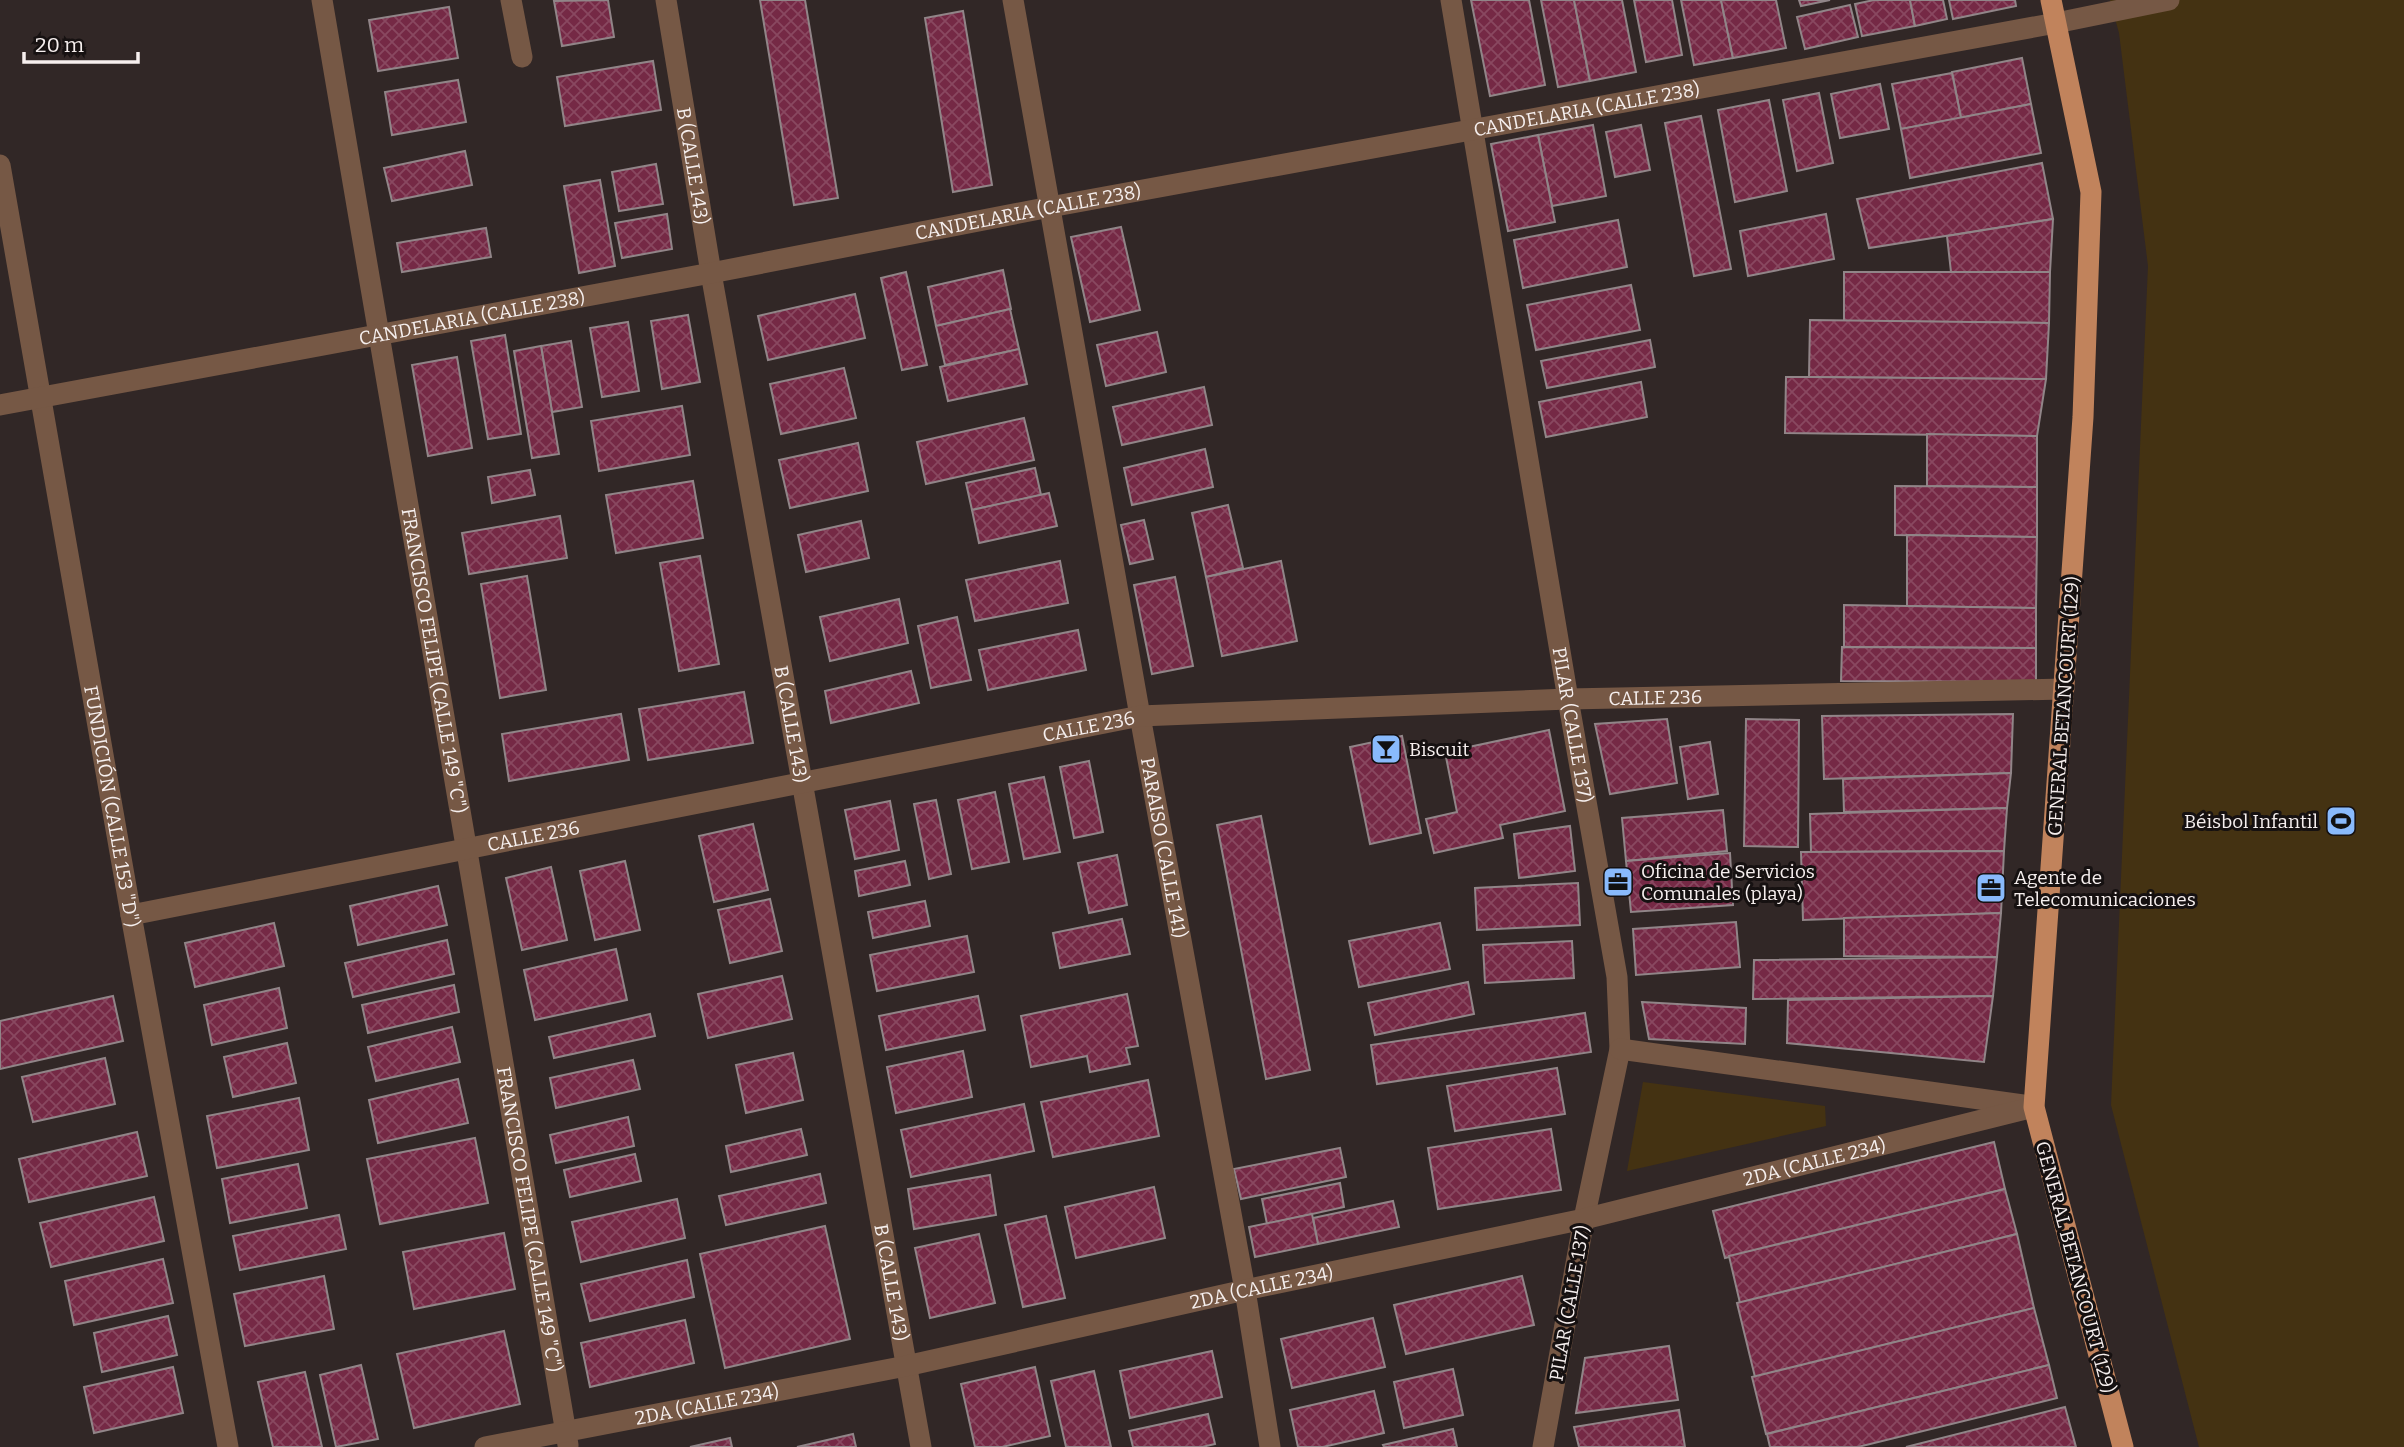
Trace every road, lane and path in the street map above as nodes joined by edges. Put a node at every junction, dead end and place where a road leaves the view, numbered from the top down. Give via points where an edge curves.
1 (322, 0) edge
2 (511, 0) edge
3 (666, 0) edge
4 (1013, 0) edge
5 (1451, 0) edge
6 (2051, 0) edge
7 (2169, 0) edge
8 (2056, 23) junction
9 (522, 57) dead end
10 (1472, 130) junction
11 (0, 164) edge
12 (1050, 207) junction
13 (711, 273) junction
14 (377, 334) junction
15 (41, 396) junction
16 (0, 405) edge
17 (2064, 689) junction
18 (1568, 699) junction
19 (1140, 716) junction
20 (802, 782) junction
21 (468, 849) junction
22 (131, 915) junction
23 (1620, 1049) junction
24 (2034, 1107) junction
25 (1584, 1219) junction
26 (1245, 1290) junction
27 (906, 1366) junction
28 (567, 1440) edge
29 (228, 1447) edge
30 (485, 1447) edge
31 (921, 1447) edge
32 (1270, 1447) edge
33 (1543, 1447) edge
34 (2123, 1447) edge

1 - 14 street, FRANCISCO FELIPE (CALLE 149 "C")
2 - 9 street
3 - 13 street, B (CALLE 143)
4 - 12 street, PARAISO (CALLE 141)
5 - 10 street, PILAR (CALLE 137)
6 - 8 main road, GENERAL BETANCOURT (129)
7 - 8 street, CANDELARIA (CALLE 238)
8 - 10 street, CANDELARIA (CALLE 238)
8 - 17 main road, GENERAL BETANCOURT (129) via 2091,192 2083,417
10 - 12 street, CANDELARIA (CALLE 238)
10 - 18 street, PILAR (CALLE 137)
11 - 15 street, FUNDICIÓN (CALLE 153 "D")
12 - 13 street, CANDELARIA (CALLE 238)
12 - 19 street, PARAISO (CALLE 141)
13 - 14 street, CANDELARIA (CALLE 238)
13 - 20 street, B (CALLE 143)
14 - 15 street, CANDELARIA (CALLE 238)
14 - 21 street, FRANCISCO FELIPE (CALLE 149 "C")
15 - 16 street, CANDELARIA (CALLE 238)
15 - 22 street, FUNDICIÓN (CALLE 153 "D")
17 - 18 street, CALLE 236
17 - 24 main road, GENERAL BETANCOURT (129)
18 - 19 street, CALLE 236
18 - 23 street, PILAR (CALLE 137) via 1617,977
19 - 20 street, CALLE 236
19 - 26 street, PARAISO (CALLE 141)
20 - 21 street, CALLE 236
20 - 27 street, B (CALLE 143)
21 - 22 street, CALLE 236
21 - 28 street, FRANCISCO FELIPE (CALLE 149 "C")
22 - 29 street, FUNDICIÓN (CALLE 153 "D")
23 - 24 street
23 - 25 street, PILAR (CALLE 137)
24 - 25 street, 2DA (CALLE 234)
24 - 34 main road, GENERAL BETANCOURT (129)
25 - 26 street, 2DA (CALLE 234)
25 - 33 street, PILAR (CALLE 137)
26 - 27 street, 2DA (CALLE 234)
26 - 32 street, PARAISO (CALLE 141)
27 - 28 street, 2DA (CALLE 234)
27 - 31 street, B (CALLE 143)
28 - 30 street, 2DA (CALLE 234)

